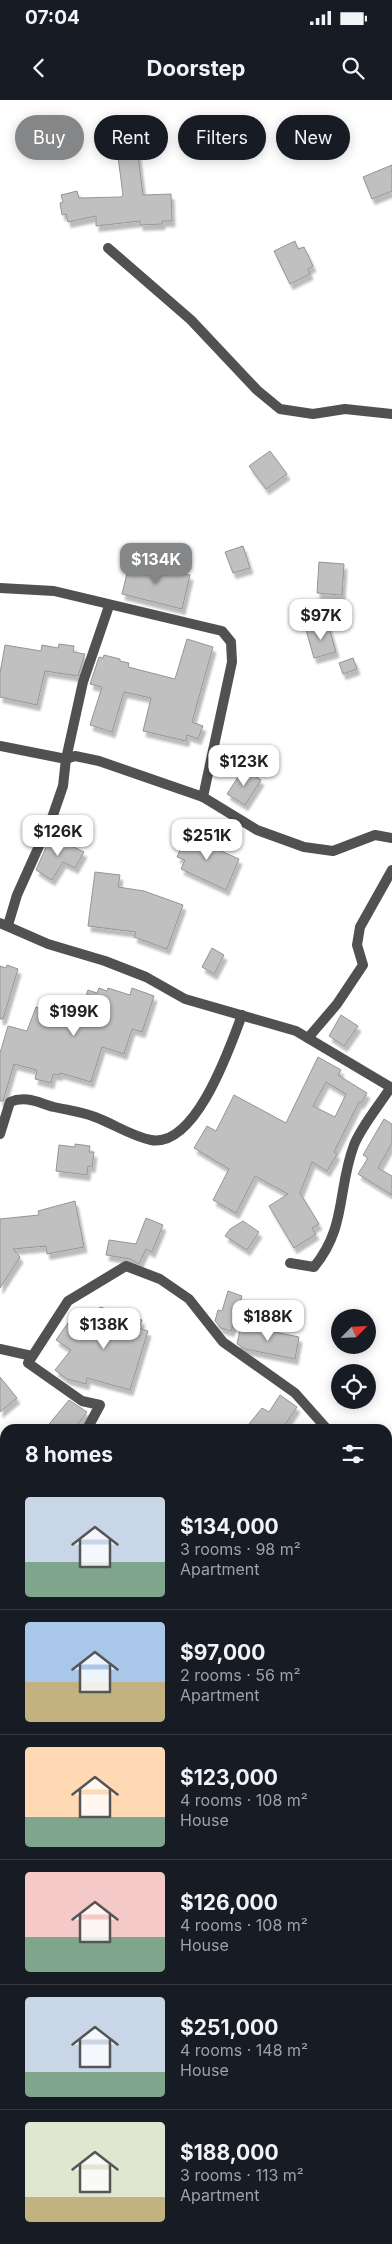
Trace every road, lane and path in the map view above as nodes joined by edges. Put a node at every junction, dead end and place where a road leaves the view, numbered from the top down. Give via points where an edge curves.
1 (108, 248) dead end
2 (392, 414) edge
3 (0, 588) edge
4 (109, 606) junction
5 (0, 746) edge
6 (66, 758) junction
7 (203, 797) junction
8 (392, 838) edge
9 (392, 870) edge
10 (4, 924) edge
11 (242, 1015) junction
12 (308, 1038) junction
13 (391, 1088) edge
14 (0, 1134) edge
15 (290, 1263) dead end
16 (0, 1349) edge
17 (32, 1356) junction
18 (90, 1424) edge
19 (322, 1424) edge

1 - 2 street via 191,320 280,409 313,414 345,409
3 - 4 street via 54,591
4 - 6 street via 83,682
4 - 7 street via 222,631 231,642 232,662
5 - 6 street
6 - 7 street via 75,756 98,761
6 - 10 street via 63,786 53,815
7 - 8 street via 257,830 304,847 333,851 375,835
9 - 12 street via 360,927 357,945 363,965 338,1004
10 - 11 street via 48,944 146,977 185,1000
11 - 12 street via 296,1031
11 - 14 street via 219,1072 200,1107 175,1135 165,1140 152,1140 95,1117 28,1098 10,1102
12 - 13 street
13 - 15 street via 354,1144 345,1178 340,1218 328,1250 314,1267
16 - 17 street
17 - 18 street via 28,1363 82,1401 100,1405
17 - 19 street via 68,1301 126,1266 160,1279 189,1299 223,1342 295,1393

